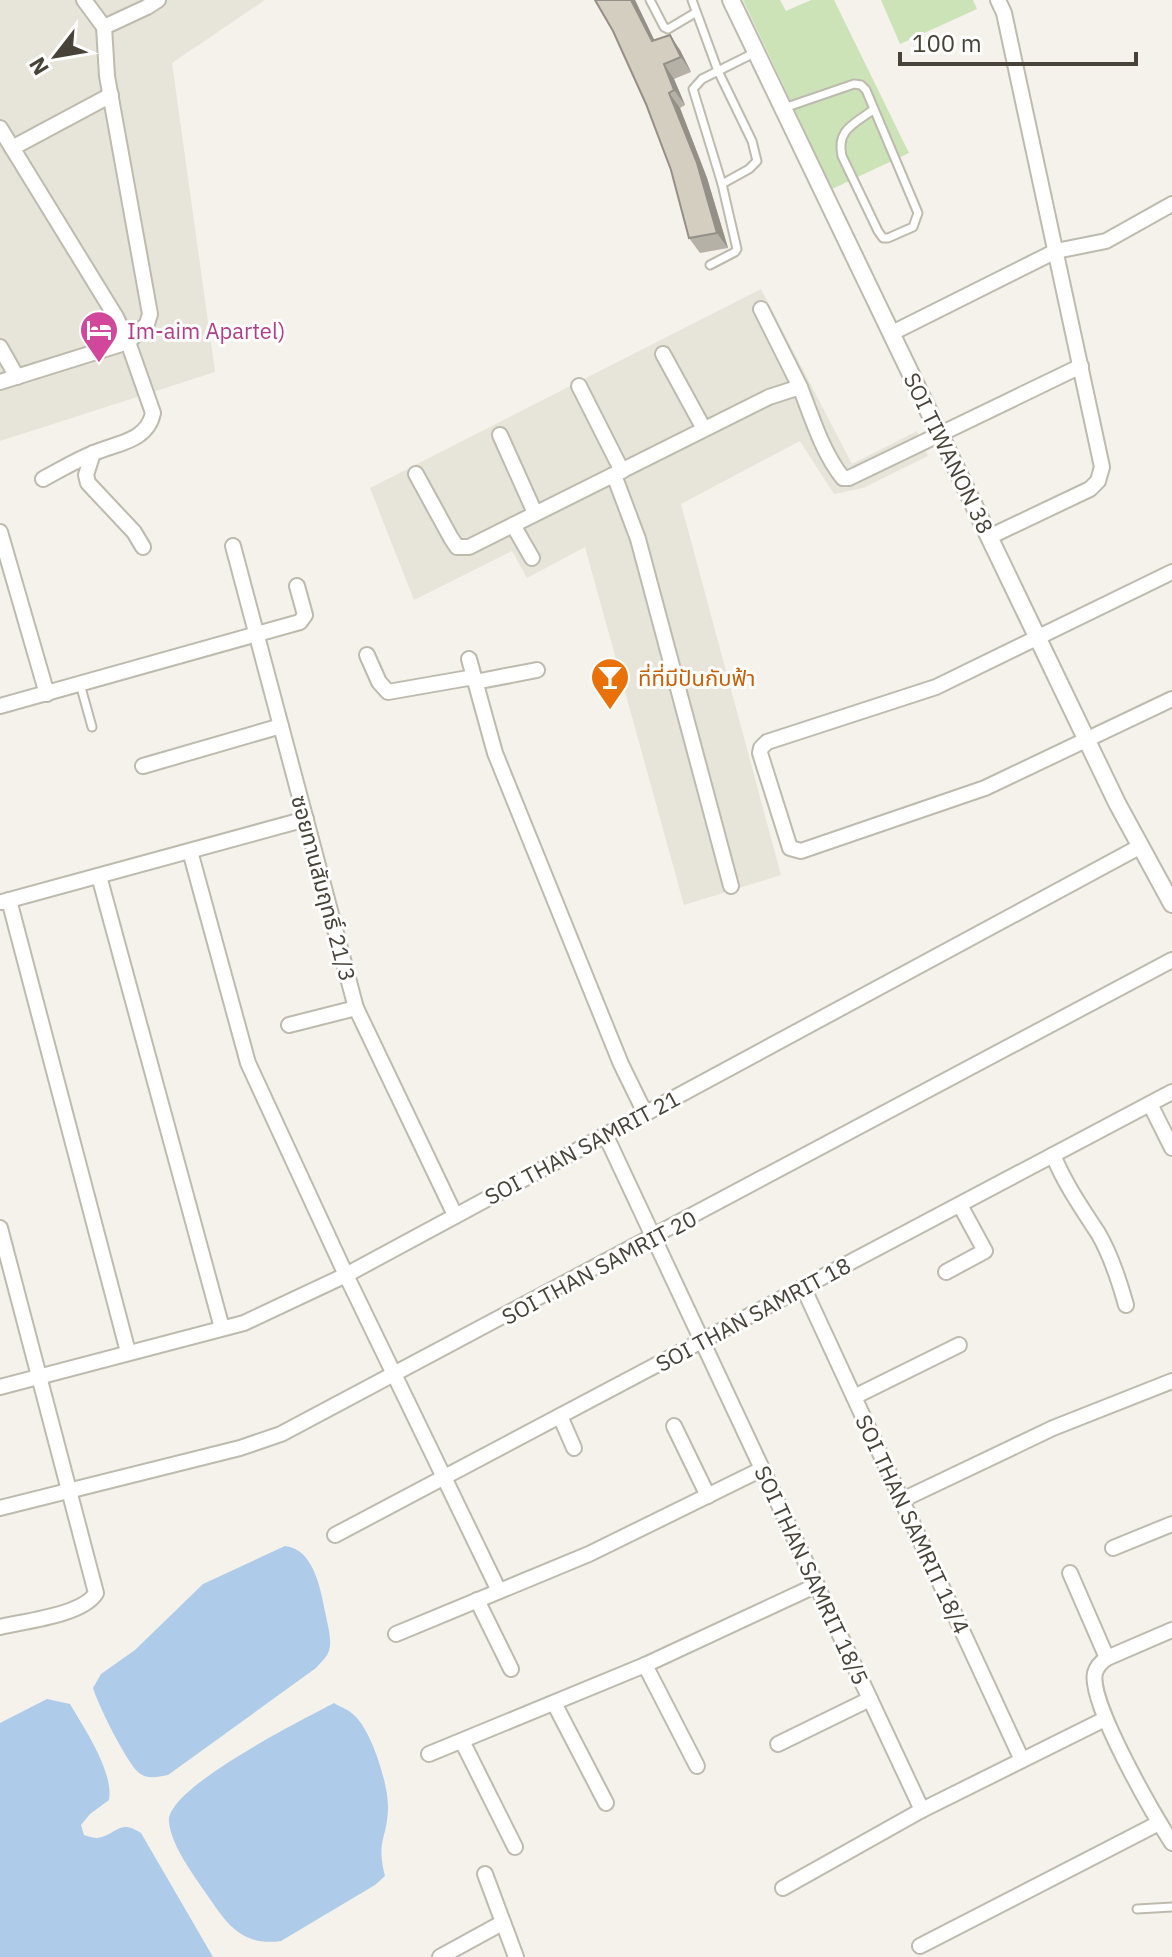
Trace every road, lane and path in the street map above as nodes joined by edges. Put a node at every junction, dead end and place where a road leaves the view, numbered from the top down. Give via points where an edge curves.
1 (84, 0) edge
2 (158, 0) edge
3 (650, 0) edge
4 (692, 0) edge
5 (731, 0) edge
6 (998, 0) edge
7 (695, 13) junction
8 (104, 27) junction
9 (756, 52) junction
10 (718, 71) junction
11 (111, 95) junction
12 (784, 108) junction
13 (874, 109) junction
14 (0, 128) edge
15 (12, 148) junction
16 (722, 184) junction
17 (1172, 204) edge
18 (1056, 251) junction
19 (710, 265) dead end
20 (761, 309) dead end
21 (892, 333) junction
22 (128, 342) junction
23 (0, 347) edge
24 (663, 354) dead end
25 (1081, 366) junction
26 (17, 377) junction
27 (0, 382) edge
28 (579, 386) dead end
29 (800, 387) junction
30 (704, 429) junction
31 (500, 435) dead end
32 (941, 435) junction
33 (93, 453) junction
34 (618, 473) junction
35 (416, 474) dead end
36 (43, 479) dead end
37 (535, 513) junction
38 (513, 525) junction
39 (0, 532) edge
40 (989, 537) junction
41 (233, 546) dead end
42 (143, 547) dead end
43 (532, 558) dead end
44 (1172, 572) edge
45 (297, 586) dead end
46 (255, 634) junction
47 (1039, 639) junction
48 (367, 655) dead end
49 (469, 659) dead end
50 (537, 670) dead end
51 (474, 680) junction
52 (80, 684) junction
53 (47, 694) junction
54 (1172, 699) edge
55 (0, 706) edge
56 (281, 726) junction
57 (92, 727) dead end
58 (1086, 738) junction
59 (143, 766) dead end
60 (306, 819) junction
61 (1141, 846) junction
62 (190, 851) junction
63 (99, 876) junction
64 (731, 886) dead end
65 (5, 901) edge
66 (1172, 904) edge
67 (1172, 960) edge
68 (356, 1008) junction
69 (289, 1025) dead end
70 (1172, 1092) edge
71 (1150, 1104) junction
72 (645, 1113) junction
73 (605, 1134) junction
74 (1172, 1148) edge
75 (1053, 1155) junction
76 (960, 1205) junction
77 (455, 1215) junction
78 (0, 1228) edge
79 (654, 1238) junction
80 (946, 1272) dead end
81 (346, 1275) junction
82 (803, 1287) junction
83 (1126, 1305) dead end
84 (222, 1328) junction
85 (702, 1341) junction
86 (959, 1345) dead end
87 (128, 1352) junction
88 (39, 1376) junction
89 (394, 1376) junction
90 (1172, 1381) edge
91 (0, 1387) edge
92 (854, 1397) junction
93 (560, 1416) junction
94 (674, 1426) dead end
95 (574, 1448) dead end
96 (762, 1469) junction
97 (443, 1478) junction
98 (68, 1490) junction
99 (708, 1496) junction
100 (902, 1500) junction
101 (0, 1508) edge
102 (1172, 1524) edge
103 (335, 1535) dead end
104 (1113, 1548) dead end
105 (1070, 1573) dead end
106 (817, 1585) junction
107 (499, 1591) junction
108 (477, 1600) junction
109 (0, 1627) edge
110 (1172, 1630) edge
111 (396, 1634) dead end
112 (1107, 1658) junction
113 (645, 1665) junction
114 (511, 1669) dead end
115 (870, 1699) junction
116 (554, 1703) junction
117 (1105, 1719) junction
118 (462, 1741) junction
119 (778, 1744) dead end
120 (429, 1754) dead end
121 (1022, 1760) junction
122 (697, 1766) dead end
123 (606, 1803) dead end
124 (922, 1810) junction
125 (1159, 1823) junction
126 (1172, 1843) edge
127 (515, 1847) dead end
128 (485, 1874) dead end
129 (783, 1888) dead end
130 (1172, 1907) edge
131 (1137, 1909) dead end
132 (502, 1923) junction
133 (920, 1946) dead end
134 (440, 1957) edge
135 (516, 1957) edge

1 - 8 street
2 - 8 street
3 - 7 lane via 666,28
4 - 7 lane
5 - 9 street, SOI TIWANON 38
6 - 18 street
7 - 10 lane
8 - 11 street
9 - 10 lane
9 - 12 street, SOI TIWANON 38
10 - 16 lane via 693,89
10 - 16 lane via 757,161
11 - 15 street
11 - 22 street via 150,314
12 - 13 lane via 854,84 866,90
12 - 21 street, SOI TIWANON 38
13 - 13 lane via 918,213 913,227 888,238 878,231 839,144 841,135
14 - 15 street
15 - 22 street
16 - 19 lane via 737,249
17 - 18 street via 1106,241
18 - 21 street
18 - 25 street
20 - 29 street
21 - 32 street, SOI TIWANON 38
22 - 26 street
22 - 33 street via 153,413 151,422 125,444
23 - 26 street
24 - 30 street
25 - 32 street
25 - 40 street via 1102,467 1098,481
26 - 27 street
28 - 34 street
29 - 30 street
29 - 32 street via 843,478
30 - 34 street
31 - 37 street
32 - 40 street, SOI TIWANON 38
33 - 36 street
33 - 42 street via 88,483
34 - 37 street
34 - 64 street
35 - 38 street via 457,547 469,547
37 - 38 street
38 - 43 street
39 - 53 street
40 - 47 street, SOI TIWANON 38
41 - 46 street, ซอยทานสัมฤทธิ์ 21/3
44 - 47 street
45 - 46 street via 303,619
46 - 52 street
46 - 56 street, ซอยทานสัมฤทธิ์ 21/3
47 - 58 street, SOI TIWANON 38
47 - 58 street via 936,687 767,742 760,753 790,848 801,851 985,788
48 - 51 street via 388,692
49 - 51 street
50 - 51 street
51 - 72 street via 495,753
52 - 53 street
52 - 57 lane
53 - 55 street
54 - 58 street
56 - 59 street
56 - 60 street, ซอยทานสัมฤทธิ์ 21/3
58 - 61 street, SOI TIWANON 38
60 - 62 street
60 - 68 street, ซอยทานสัมฤทธิ์ 21/3
61 - 66 street, SOI TIWANON 38
61 - 72 street, SOI THAN SAMRIT 21
62 - 63 street
62 - 81 street via 248,1063
63 - 65 street
63 - 84 street
65 - 87 street
67 - 79 street, SOI THAN SAMRIT 20
68 - 69 street
68 - 77 street, ซอยทานสัมฤทธิ์ 21/3
70 - 71 street, SOI THAN SAMRIT 18
71 - 74 street
71 - 75 street, SOI THAN SAMRIT 18
72 - 73 street, SOI THAN SAMRIT 21
73 - 77 street, SOI THAN SAMRIT 21
73 - 79 street, SOI THAN SAMRIT 18/5
75 - 76 street, SOI THAN SAMRIT 18
75 - 83 street via 1115,1267
76 - 80 street via 985,1251
76 - 82 street, SOI THAN SAMRIT 18
77 - 81 street, SOI THAN SAMRIT 21
78 - 88 street
79 - 85 street, SOI THAN SAMRIT 18/5
79 - 89 street, SOI THAN SAMRIT 20
81 - 84 street, SOI THAN SAMRIT 21 via 265,1314
81 - 89 street
82 - 85 street, SOI THAN SAMRIT 18
82 - 92 street, SOI THAN SAMRIT 18/4
84 - 87 street, SOI THAN SAMRIT 21
85 - 93 street, SOI THAN SAMRIT 18
85 - 96 street, SOI THAN SAMRIT 18/5
86 - 92 street
87 - 88 street, SOI THAN SAMRIT 21
88 - 91 street, SOI THAN SAMRIT 21
88 - 98 street
89 - 97 street
89 - 98 street, SOI THAN SAMRIT 20 via 281,1434
90 - 100 street via 1053,1428
92 - 100 street, SOI THAN SAMRIT 18/4
93 - 95 street
93 - 97 street, SOI THAN SAMRIT 18
94 - 99 street
96 - 99 street
96 - 106 street, SOI THAN SAMRIT 18/5
97 - 103 street, SOI THAN SAMRIT 18
97 - 107 street
98 - 101 street, SOI THAN SAMRIT 20
98 - 109 street via 96,1593 80,1608
99 - 107 street
100 - 121 street, SOI THAN SAMRIT 18/4
102 - 104 street
105 - 112 street
106 - 113 street
106 - 115 street, SOI THAN SAMRIT 18/5
107 - 108 street
108 - 111 street
108 - 114 street
110 - 112 street
112 - 117 street via 1098,1665 1094,1681
113 - 116 street
113 - 122 street
115 - 119 street
115 - 124 street, SOI THAN SAMRIT 18/5
116 - 118 street
116 - 123 street
117 - 121 street
117 - 125 street
118 - 120 street
118 - 127 street
121 - 124 street
124 - 129 street
125 - 126 street
125 - 133 street
128 - 132 street
130 - 131 lane
132 - 134 street
132 - 135 street

